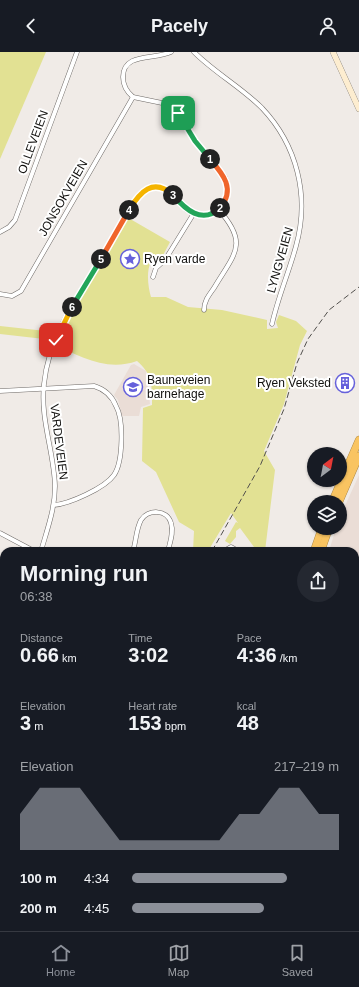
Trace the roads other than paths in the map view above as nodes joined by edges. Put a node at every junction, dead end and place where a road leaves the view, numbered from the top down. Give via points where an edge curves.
1 (77, 52) edge
2 (171, 52) edge
3 (194, 52) edge
4 (333, 52) edge
5 (133, 96) junction
6 (359, 109) edge
7 (218, 209) junction
8 (194, 213) junction
9 (0, 232) edge
10 (154, 277) dead end
11 (0, 294) edge
12 (204, 310) dead end
13 (272, 324) dead end
14 (43, 388) junction
15 (0, 391) edge
16 (359, 440) edge
17 (359, 456) edge
18 (335, 495) edge
19 (342, 495) edge
20 (54, 505) junction
21 (0, 533) edge
22 (320, 535) edge
23 (327, 535) edge
24 (26, 547) edge
25 (42, 547) edge
26 (134, 547) edge
27 (169, 547) edge
28 (315, 547) edge
29 (322, 547) edge
30 (359, 861) edge
31 (359, 906) edge

1 - 9 street, OLLEVEIEN via 15,220
2 - 5 street via 137,58 126,66 124,84
3 - 13 street, LYNGVEIEN via 268,115 282,134 297,169 302,202 299,234
4 - 6 street
5 - 7 street via 162,103 178,113 195,141 226,178 228,193
5 - 11 street, JONSOKVEIEN via 21,291 12,296
7 - 8 street via 208,214
7 - 12 street via 233,228 238,242
8 - 10 street via 165,260 156,268
8 - 14 street, VARDEVEIEN via 162,188 152,187 140,194 61,328 51,352
14 - 15 street
14 - 20 street, VARDEVEIEN via 45,422 54,475
14 - 20 street via 98,388 114,402 119,420 121,455 119,466 113,476 95,490
16 - 18 highway
17 - 19 highway
20 - 25 street, VARDEVEIEN
21 - 24 street
22 - 28 highway
23 - 29 highway
26 - 27 street via 140,522 152,512 161,513 171,521
30 - 31 street

